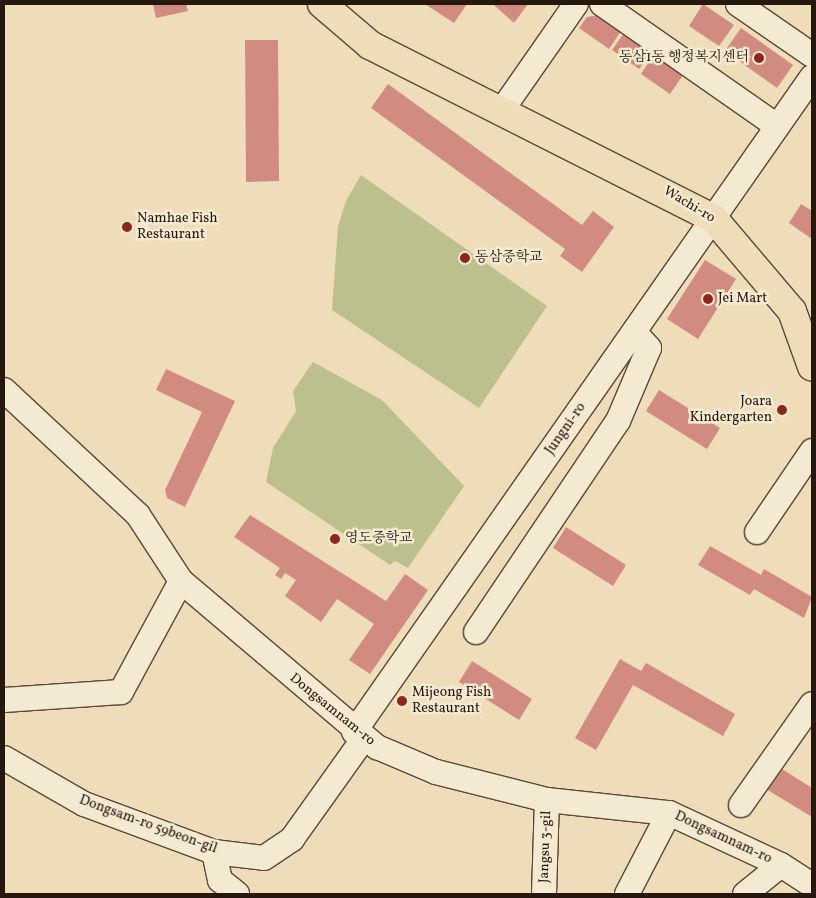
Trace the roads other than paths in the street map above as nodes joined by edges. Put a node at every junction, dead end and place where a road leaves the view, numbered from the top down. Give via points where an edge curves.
1 (322, 4) edge
2 (576, 4) edge
3 (602, 4) edge
4 (738, 4) edge
5 (812, 56) edge
6 (812, 77) edge
7 (502, 110) junction
8 (777, 126) junction
9 (713, 218) junction
10 (634, 332) junction
11 (812, 367) edge
12 (4, 390) edge
13 (812, 451) edge
14 (757, 532) dead end
15 (181, 581) junction
16 (476, 632) dead end
17 (4, 700) edge
18 (812, 704) edge
19 (359, 735) junction
20 (4, 758) edge
21 (547, 800) junction
22 (741, 805) dead end
23 (669, 813) junction
24 (214, 852) junction
25 (781, 865) junction
26 (812, 885) edge
27 (237, 894) edge
28 (544, 894) edge
29 (627, 894) edge
30 (745, 894) edge

1 - 7 main road, Wachi-ro via 370,45
2 - 7 street
3 - 8 street
4 - 5 street
6 - 8 street, Jungni-ro
7 - 9 main road, Wachi-ro
8 - 9 street, Jungni-ro
9 - 10 street, Jungni-ro
9 - 11 main road, Wachi-ro via 792,311
10 - 16 street via 649,348 618,421
10 - 19 street, Jungni-ro
12 - 15 street, Dongsamnam-ro via 138,515
13 - 14 street
15 - 17 street via 121,692
15 - 19 street, Dongsamnam-ro
18 - 22 street
19 - 21 street, Dongsamnam-ro via 436,772
19 - 24 street, Dongsam-ro 59beon-gil via 292,839 276,853 264,858
20 - 24 street, Dongsam-ro 59beon-gil via 84,804
21 - 23 street, Dongsamnam-ro
21 - 28 street, Jangsu 3-gil
23 - 25 street, Dongsamnam-ro
23 - 29 street
24 - 27 street via 220,880
25 - 26 street, Dongsamnam-ro
25 - 30 street

